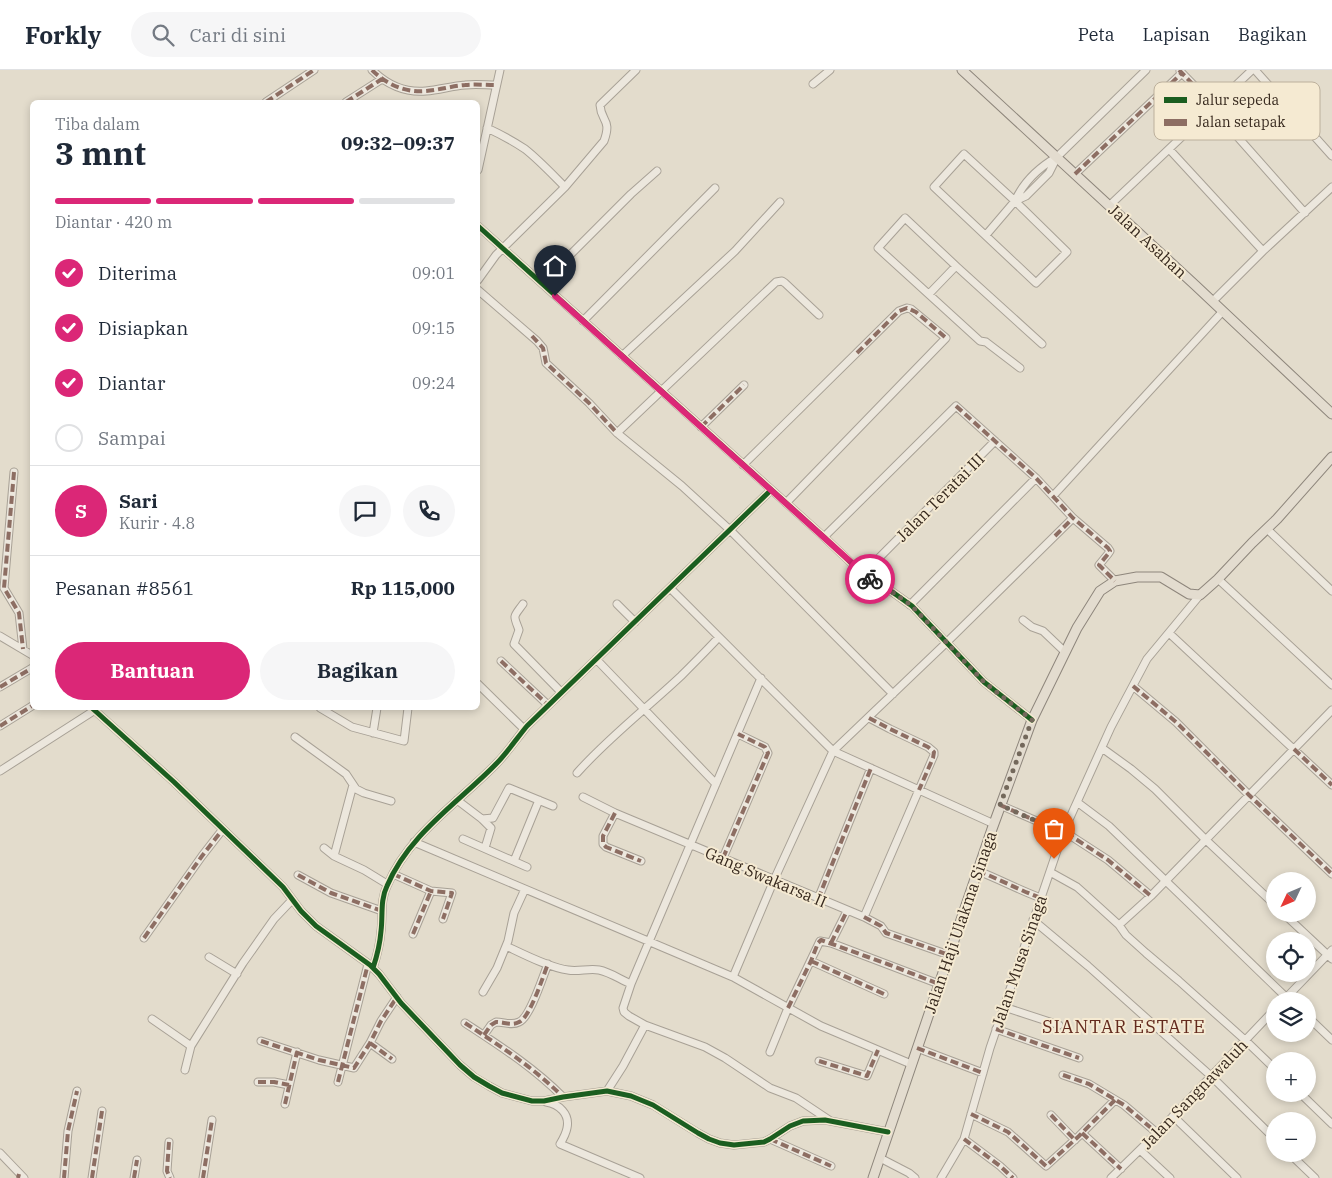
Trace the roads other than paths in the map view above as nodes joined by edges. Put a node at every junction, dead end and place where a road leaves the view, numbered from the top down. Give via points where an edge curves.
1 (314, 70) edge
2 (372, 70) edge
3 (500, 70) edge
4 (636, 70) edge
5 (830, 70) edge
6 (962, 70) edge
7 (1146, 70) edge
8 (1253, 70) edge
9 (1181, 72) edge
10 (382, 79) junction
11 (1171, 82) edge
12 (1190, 82) edge
13 (1240, 82) edge
14 (1264, 82) edge
15 (813, 84) dead end
16 (496, 85) junction
17 (1154, 98) edge
18 (269, 100) edge
19 (349, 100) edge
20 (487, 128) junction
21 (1178, 140) edge
22 (1242, 140) edge
23 (1317, 140) edge
24 (1169, 149) junction
25 (1332, 156) edge
26 (1056, 157) junction
27 (480, 161) edge
28 (657, 171) dead end
29 (1075, 174) junction
30 (565, 187) junction
31 (1332, 187) edge
32 (715, 188) dead end
33 (1015, 201) junction
34 (780, 202) dead end
35 (1110, 206) junction
36 (1305, 213) junction
37 (480, 228) edge
38 (986, 235) junction
39 (502, 248) junction
40 (1263, 251) junction
41 (956, 266) junction
42 (480, 277) edge
43 (542, 284) junction
44 (480, 292) edge
45 (929, 294) junction
46 (1213, 301) junction
47 (1223, 311) junction
48 (819, 315) dead end
49 (583, 321) junction
50 (1042, 344) dead end
51 (622, 356) junction
52 (1020, 368) dead end
53 (744, 385) dead end
54 (661, 391) junction
55 (1332, 414) edge
56 (701, 426) junction
57 (617, 433) junction
58 (995, 441) junction
59 (1332, 457) edge
60 (744, 465) junction
61 (14, 472) dead end
62 (1036, 478) junction
63 (771, 490) junction
64 (1053, 496) junction
65 (786, 503) junction
66 (1074, 518) junction
67 (1266, 529) junction
68 (730, 530) junction
69 (824, 537) junction
70 (863, 574) junction
71 (1218, 579) junction
72 (1115, 581) junction
73 (670, 588) junction
74 (1332, 590) edge
75 (1200, 595) junction
76 (523, 604) dead end
77 (617, 604) dead end
78 (910, 605) junction
79 (1023, 620) dead end
80 (635, 622) junction
81 (1169, 633) junction
82 (0, 636) edge
83 (719, 637) junction
84 (946, 643) junction
85 (23, 649) junction
86 (1065, 652) junction
87 (30, 654) edge
88 (596, 659) junction
89 (501, 661) dead end
90 (30, 669) edge
91 (760, 678) junction
92 (480, 686) edge
93 (1133, 686) junction
94 (1332, 686) edge
95 (0, 687) edge
96 (561, 692) junction
97 (893, 694) junction
98 (548, 705) junction
99 (30, 707) edge
100 (644, 709) junction
101 (92, 710) edge
102 (94, 710) edge
103 (323, 710) edge
104 (377, 710) edge
105 (408, 710) edge
106 (1332, 710) edge
107 (869, 718) junction
108 (1032, 720) junction
109 (0, 726) edge
110 (524, 729) junction
111 (373, 733) junction
112 (738, 734) junction
113 (295, 738) dead end
114 (1102, 748) junction
115 (1294, 749) junction
116 (833, 751) junction
117 (871, 768) junction
118 (0, 772) edge
119 (577, 774) dead end
120 (716, 784) junction
121 (353, 785) junction
122 (1332, 785) edge
123 (919, 790) junction
124 (1250, 795) junction
125 (583, 797) dead end
126 (458, 800) junction
127 (539, 800) junction
128 (391, 801) dead end
129 (1077, 802) junction
130 (1000, 805) junction
131 (553, 806) dead end
132 (616, 813) junction
133 (482, 819) junction
134 (994, 824) junction
135 (224, 829) junction
136 (1063, 833) junction
137 (463, 839) dead end
138 (1206, 840) junction
139 (414, 842) junction
140 (690, 845) junction
141 (324, 848) dead end
142 (485, 848) junction
143 (334, 856) junction
144 (723, 858) junction
145 (514, 860) junction
146 (641, 861) dead end
147 (527, 866) dead end
148 (978, 871) junction
149 (1050, 872) junction
150 (392, 874) junction
151 (1332, 874) edge
152 (298, 875) dead end
153 (774, 880) junction
154 (1165, 881) junction
155 (387, 884) junction
156 (524, 889) junction
157 (431, 891) junction
158 (1152, 896) junction
159 (1266, 897) edge
160 (1041, 898) junction
161 (818, 899) junction
162 (292, 900) junction
163 (846, 911) junction
164 (382, 912) junction
165 (864, 917) junction
166 (443, 919) dead end
167 (1033, 920) junction
168 (1293, 922) edge
169 (1119, 924) junction
170 (413, 934) dead end
171 (144, 938) dead end
172 (649, 941) junction
173 (831, 943) junction
174 (506, 946) junction
175 (1330, 954) edge
176 (949, 955) junction
177 (209, 957) dead end
178 (810, 961) junction
179 (548, 964) junction
180 (370, 966) junction
181 (236, 974) junction
182 (733, 978) junction
183 (631, 984) junction
184 (939, 984) junction
185 (483, 992) dead end
186 (1278, 992) edge
187 (1294, 992) edge
188 (884, 994) dead end
189 (397, 997) junction
190 (1004, 1007) junction
191 (788, 1008) junction
192 (1266, 1018) edge
193 (152, 1019) dead end
194 (465, 1022) dead end
195 (645, 1025) junction
196 (1059, 1025) dead end
197 (1316, 1025) edge
198 (996, 1029) junction
199 (484, 1035) junction
200 (1245, 1040) junction
201 (1332, 1040) edge
202 (261, 1041) dead end
203 (370, 1043) junction
204 (191, 1046) junction
205 (916, 1048) junction
206 (878, 1050) junction
207 (297, 1052) junction
208 (770, 1052) dead end
209 (1079, 1058) dead end
210 (392, 1059) dead end
211 (819, 1060) dead end
212 (1266, 1060) edge
213 (911, 1064) junction
214 (342, 1066) junction
215 (185, 1070) dead end
216 (983, 1073) junction
217 (1063, 1075) dead end
218 (1211, 1076) junction
219 (258, 1082) dead end
220 (338, 1082) dead end
221 (289, 1085) junction
222 (77, 1091) dead end
223 (607, 1092) junction
224 (563, 1097) junction
225 (1115, 1100) junction
226 (544, 1101) junction
227 (1309, 1102) edge
228 (284, 1104) dead end
229 (102, 1111) dead end
230 (970, 1114) junction
231 (1051, 1115) dead end
232 (1173, 1116) junction
233 (212, 1120) dead end
234 (832, 1121) junction
235 (1332, 1124) edge
236 (1266, 1130) edge
237 (888, 1132) junction
238 (1082, 1133) junction
239 (1157, 1133) junction
240 (964, 1139) junction
241 (770, 1140) junction
242 (1075, 1140) junction
243 (169, 1142) dead end
244 (1140, 1150) junction
245 (0, 1153) edge
246 (880, 1158) junction
247 (137, 1160) dead end
248 (1298, 1162) edge
249 (831, 1166) dead end
250 (1121, 1169) junction
251 (20, 1177) edge
252 (64, 1178) edge
253 (92, 1178) edge
254 (134, 1178) edge
255 (170, 1178) edge
256 (204, 1178) edge
257 (640, 1178) edge
258 (873, 1178) edge
259 (914, 1178) edge
260 (941, 1178) edge
261 (1013, 1178) edge
262 (1112, 1178) edge
263 (1170, 1178) edge
264 (1237, 1178) edge
265 (1315, 1178) edge

1 - 18 street
2 - 10 street
3 - 16 street
4 - 30 street via 600,105 608,132
5 - 15 street
6 - 26 main road, Jalan Asahan
7 - 26 street
8 - 13 street
8 - 14 street
9 - 11 street
9 - 12 street
10 - 16 street via 390,84 424,91 466,84
10 - 19 street
16 - 20 street
17 - 29 street
20 - 27 street
20 - 30 street via 524,149
21 - 24 street
22 - 36 street
23 - 25 street
24 - 35 street
24 - 40 street
26 - 29 main road, Jalan Asahan
26 - 33 street via 1049,173 1026,196
28 - 43 street
29 - 35 main road, Jalan Asahan
30 - 39 street
31 - 36 street
32 - 49 street
33 - 38 street
33 - 38 street via 964,154 934,187
33 - 38 street via 1067,252 1036,283
34 - 51 street via 735,251
35 - 46 main road, Jalan Asahan
36 - 40 street
37 - 39 street
39 - 42 street
39 - 43 street
40 - 46 street
41 - 45 street
41 - 45 street via 905,218 878,248
41 - 50 street
43 - 49 street
44 - 57 street via 537,341 546,363
45 - 52 street via 980,341 986,342
46 - 47 main road, Jalan Asahan
47 - 55 main road, Jalan Asahan
47 - 64 street
48 - 54 street via 785,283 776,282
49 - 51 street
51 - 54 street
53 - 56 street
54 - 56 street
54 - 57 street
56 - 60 street
57 - 68 street
58 - 62 street
58 - 69 street via 956,406
58 - 70 street, Jalan Teratai III
59 - 67 main road
60 - 63 street
60 - 65 street via 899,311 911,309 946,338
61 - 85 street via 4,588 19,613
62 - 64 street
62 - 78 street
63 - 65 street
63 - 68 street
64 - 66 street
65 - 69 street
66 - 72 street via 1110,550 1098,565
66 - 84 street
67 - 71 main road
67 - 74 street
68 - 73 street
68 - 97 street
69 - 70 street
70 - 78 street
71 - 75 main road
71 - 94 street
72 - 75 main road, Jalan Haji Ulakma Sinaga via 1161,577 1189,594
72 - 86 main road, Jalan Haji Ulakma Sinaga via 1094,599
73 - 80 street
73 - 83 street
75 - 81 street, Jalan Musa Sinaga
76 - 96 street via 514,616 519,630 515,646
77 - 80 street
78 - 84 street
79 - 86 street via 1043,631
80 - 88 street
81 - 93 street, Jalan Musa Sinaga via 1147,659
81 - 115 street
82 - 85 street
83 - 91 street
83 - 100 street
84 - 97 street
84 - 108 street via 984,682
85 - 87 street
86 - 108 main road, Jalan Haji Ulakma Sinaga
88 - 96 street
88 - 100 street
89 - 98 street
90 - 95 street
91 - 112 street
91 - 116 street
92 - 110 street
93 - 114 street, Jalan Musa Sinaga
93 - 124 street via 1176,722
96 - 98 street
97 - 107 street
98 - 110 street
99 - 109 street
100 - 119 street
100 - 120 street
101 - 118 street
102 - 135 street
103 - 111 street via 352,727
104 - 111 street
105 - 111 street via 404,741
106 - 115 street
107 - 116 street
107 - 123 street via 934,752
108 - 130 main road, Jalan Haji Ulakma Sinaga
110 - 126 street via 497,764
112 - 120 street
112 - 144 street via 765,747 768,752
113 - 121 street via 346,774
114 - 129 street, Jalan Musa Sinaga
114 - 138 street via 1149,784
115 - 122 street
115 - 124 street
116 - 117 street
116 - 153 street
117 - 123 street
117 - 161 street
120 - 140 street
121 - 128 street via 360,791
121 - 143 street
123 - 134 street
123 - 165 street
124 - 138 street
124 - 151 street
125 - 132 street, Gang Swakarsa II
126 - 133 street
126 - 139 street
127 - 131 street
127 - 133 street via 508,788 493,818
127 - 145 street
129 - 136 street, Jalan Musa Sinaga
129 - 154 street via 1110,826
130 - 134 main road, Jalan Haji Ulakma Sinaga
130 - 136 street
132 - 140 street, Gang Swakarsa II
132 - 146 street via 602,844
133 - 142 street via 491,828
134 - 148 main road, Jalan Haji Ulakma Sinaga
135 - 162 street
135 - 171 street
136 - 149 street, Jalan Musa Sinaga
136 - 158 street via 1108,860
137 - 142 street
138 - 154 street
138 - 159 street
139 - 150 street
139 - 156 street
140 - 144 street, Gang Swakarsa II
140 - 172 street
141 - 143 street
142 - 145 street
143 - 155 street
144 - 153 street, Gang Swakarsa II
145 - 147 street
148 - 160 street
148 - 176 main road, Jalan Haji Ulakma Sinaga
149 - 160 street, Jalan Musa Sinaga
149 - 169 street via 1076,887
150 - 155 street
150 - 157 street
152 - 164 street via 331,893
153 - 161 street, Gang Swakarsa II
153 - 182 street
154 - 158 street
154 - 186 street
155 - 164 street
156 - 172 street
156 - 174 street
157 - 166 street via 452,893
157 - 170 street
158 - 169 street
160 - 167 street, Jalan Musa Sinaga
161 - 163 street, Gang Swakarsa II
162 - 180 street via 316,926
162 - 181 street via 266,930
163 - 165 street, Gang Swakarsa II
163 - 173 street
164 - 180 street via 378,950
165 - 176 street, Gang Swakarsa II via 881,926 886,933
167 - 190 street, Jalan Musa Sinaga
167 - 218 street
168 - 175 street
169 - 200 street via 1126,935
172 - 182 street
172 - 183 street
173 - 178 street via 820,940
173 - 184 street
174 - 179 street
174 - 185 street
175 - 187 street
176 - 184 main road, Jalan Haji Ulakma Sinaga
177 - 181 street
178 - 188 street
178 - 191 street
179 - 183 street via 567,970 600,970
179 - 199 street via 524,1020 511,1024 496,1022
180 - 189 street
180 - 214 street
181 - 204 street
182 - 191 street
183 - 195 street via 624,1012
184 - 205 main road, Jalan Haji Ulakma Sinaga
189 - 203 street
189 - 226 street via 474,1077 502,1093
190 - 196 street
190 - 198 street, Jalan Musa Sinaga
191 - 206 street
191 - 208 street
192 - 200 street, Jalan Sangnawaluh
193 - 204 street
194 - 199 street
195 - 223 street
195 - 234 street via 705,1047 770,1088 796,1098
197 - 201 street
198 - 209 street
198 - 216 street, Jalan Musa Sinaga
199 - 224 street via 527,1064
200 - 212 street
200 - 218 street, Jalan Sangnawaluh
202 - 207 street
203 - 210 street
203 - 214 street via 354,1068
204 - 215 street
205 - 213 main road, Jalan Haji Ulakma Sinaga
205 - 216 street
206 - 211 street via 867,1076
206 - 213 street
207 - 214 street
207 - 221 street
213 - 237 main road, Jalan Haji Ulakma Sinaga
214 - 220 street
216 - 230 street, Jalan Musa Sinaga
217 - 225 street via 1088,1084
218 - 232 street, Jalan Sangnawaluh
218 - 236 street
219 - 221 street
221 - 228 street
222 - 252 street via 68,1131
223 - 224 street
223 - 241 street via 643,1100 720,1143 734,1145
224 - 226 street
225 - 238 street
225 - 239 street
226 - 257 street via 554,1103 567,1119 568,1126 560,1144
227 - 235 street
229 - 253 street
230 - 240 street, Jalan Musa Sinaga
230 - 242 street via 1008,1132 1046,1166
231 - 242 street
232 - 239 street, Jalan Sangnawaluh
232 - 264 street
233 - 256 street
234 - 237 street
234 - 241 street via 803,1121
237 - 246 main road, Jalan Haji Ulakma Sinaga
238 - 242 street
238 - 250 street
239 - 244 street, Jalan Sangnawaluh
240 - 260 street, Jalan Musa Sinaga
240 - 261 street
241 - 249 street
243 - 255 street via 167,1171
244 - 250 street, Jalan Sangnawaluh
244 - 263 street
245 - 251 street
246 - 258 main road, Jalan Haji Ulakma Sinaga
246 - 259 street
247 - 254 street
248 - 265 street
250 - 262 street, Jalan Sangnawaluh

